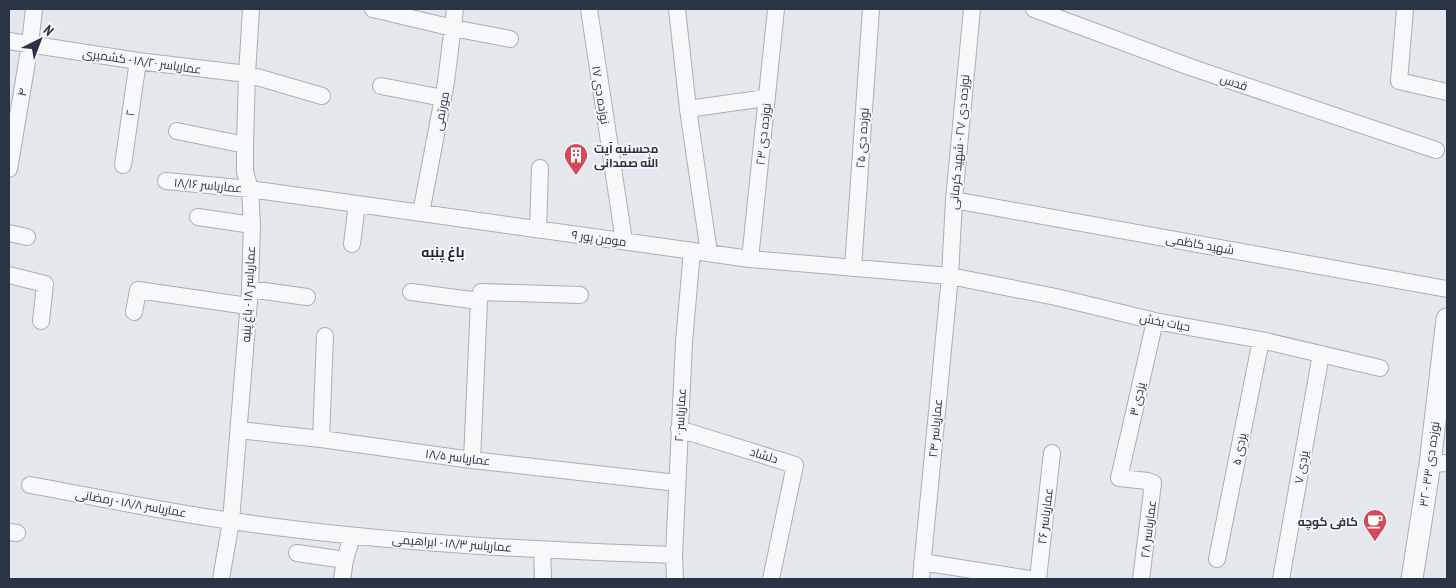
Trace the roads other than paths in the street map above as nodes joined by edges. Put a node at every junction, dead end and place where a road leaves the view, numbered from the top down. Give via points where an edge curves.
1 (34, 9) edge
2 (251, 9) edge
3 (373, 9) edge
4 (455, 9) edge
5 (589, 9) edge
6 (677, 9) edge
7 (776, 9) edge
8 (871, 9) edge
9 (972, 9) edge
10 (1034, 9) edge
11 (1405, 9) edge
12 (453, 28) junction
13 (510, 39) dead end
14 (9, 41) edge
15 (30, 44) junction
16 (138, 61) junction
17 (247, 74) junction
18 (381, 86) dead end
19 (1447, 92) edge
20 (322, 96) dead end
21 (443, 98) junction
22 (766, 98) junction
23 (688, 109) junction
24 (177, 131) dead end
25 (245, 145) junction
26 (1436, 150) dead end
27 (123, 165) dead end
28 (540, 168) dead end
29 (9, 169) edge
30 (166, 181) dead end
31 (250, 189) junction
32 (954, 200) junction
33 (357, 204) junction
34 (422, 213) junction
35 (198, 217) dead end
36 (252, 225) junction
37 (538, 229) junction
38 (9, 233) edge
39 (27, 237) dead end
40 (624, 241) junction
41 (352, 244) dead end
42 (692, 250) junction
43 (709, 253) junction
44 (750, 259) junction
45 (853, 268) junction
46 (9, 275) edge
47 (950, 276) junction
48 (250, 289) junction
49 (1447, 289) edge
50 (411, 292) dead end
51 (580, 295) dead end
52 (307, 297) dead end
53 (479, 301) junction
54 (248, 306) junction
55 (134, 312) dead end
56 (1447, 319) edge
57 (41, 321) dead end
58 (1155, 321) junction
59 (325, 336) dead end
60 (1261, 340) junction
61 (1321, 354) junction
62 (1380, 368) dead end
63 (239, 430) junction
64 (679, 430) junction
65 (322, 439) junction
66 (1052, 453) dead end
67 (472, 460) junction
68 (1439, 463) edge
69 (1119, 478) joint
70 (677, 483) junction
71 (30, 485) dead end
72 (231, 521) junction
73 (352, 536) junction
74 (542, 550) junction
75 (297, 553) dead end
76 (674, 555) junction
77 (1217, 559) dead end
78 (345, 560) junction
79 (922, 562) junction
80 (221, 579) edge
81 (342, 579) edge
82 (543, 579) edge
83 (675, 579) edge
84 (771, 579) edge
85 (921, 579) edge
86 (1030, 579) edge
87 (1038, 579) edge
88 (1141, 579) edge
89 (1281, 579) edge
90 (1412, 579) edge

1 - 15 street, ۴
2 - 17 street, عماریاسر ۱۸ - باغ پنبه
3 - 12 street
4 - 12 street, مورتمی
5 - 40 street, نوزده دی ۱۷
6 - 23 street
7 - 22 street, نوزده دی ۲۳
8 - 45 street, نوزده دی ۲۵
9 - 32 street, نوزده دی ۲۷ - شهید کرمانی
10 - 26 street, قدس via 1190,67
11 - 19 street via 1399,81
12 - 13 street
12 - 21 street, مورتمی
14 - 15 street, عماریاسر ۱۸/۲۰ - کشمیری
15 - 16 street, عماریاسر ۱۸/۲۰ - کشمیری
15 - 29 street, ۴
16 - 17 street, عماریاسر ۱۸/۲۰ - کشمیری
16 - 27 street, ۲
17 - 20 street, عماریاسر ۱۸/۲۰ - کشمیری
17 - 25 street, عماریاسر ۱۸ - باغ پنبه
18 - 21 street
21 - 34 street, مورتمی
22 - 23 street
22 - 44 street, نوزده دی ۲۳
23 - 43 street
24 - 25 street
25 - 31 street, عماریاسر ۱۸ - باغ پنبه via 245,172
28 - 37 street
30 - 31 street, عماریاسر ۱۸/۱۶
31 - 33 street, مومن پور ۹
31 - 36 street, عماریاسر ۱۸ - باغ پنبه
32 - 47 street, نوزده دی ۲۷ - شهید کرمانی
32 - 49 street, شهید کاظمی
33 - 34 street, مومن پور ۹
33 - 41 street
34 - 37 street, مومن پور ۹
35 - 36 street
36 - 48 street, عماریاسر ۱۸ - باغ پنبه
37 - 40 street, مومن پور ۹
38 - 39 street
40 - 42 street, مومن پور ۹
42 - 43 street, مومن پور ۹
42 - 64 street, عماریاسر ۲۰
43 - 44 street, مومن پور ۹
44 - 45 street, مومن پور ۹
45 - 47 street, مومن پور ۹
46 - 57 street via 46,284
47 - 58 street, حیات بخش
47 - 79 street, عماریاسر ۲۴
48 - 52 street
48 - 54 street, عماریاسر ۱۸ - باغ پنبه
50 - 53 street
51 - 53 street via 481,292
53 - 67 street
54 - 55 street via 138,290
54 - 63 street, عماریاسر ۱۸ - باغ پنبه
56 - 68 street, ۳۲ - نوزده دی ۳۳
58 - 60 street, حیات بخش
58 - 69 street, یزدی ۳
59 - 65 street
60 - 61 street, حیات بخش
60 - 77 street, یزدی ۵
61 - 62 street, حیات بخش
61 - 89 street, یزدی ۷
63 - 65 street, عماریاسر ۱۸/۵
63 - 72 street, عماریاسر ۱۸ - باغ پنبه
64 - 70 street, عماریاسر ۲۰
64 - 84 street, دلشاد via 795,465
65 - 67 street, عماریاسر ۱۸/۵
66 - 87 street, عماریاسر ۲۶
67 - 70 street, عماریاسر ۱۸/۵
68 - 90 street, ۳۲ - نوزده دی ۳۳
69 - 88 street, عماریاسر ۲۸ via 1153,484
70 - 76 street, عماریاسر ۲۰
71 - 72 street, عماریاسر ۱۸/۸ - رمضانی
72 - 73 street, عماریاسر ۱۸/۳ - ابراهیمی
72 - 80 street, عماریاسر ۱۸ - باغ پنبه
73 - 74 street, عماریاسر ۱۸/۳ - ابراهیمی
73 - 78 street
74 - 76 street, عماریاسر ۱۸/۳ - ابراهیمی
74 - 82 street
75 - 78 street
76 - 83 street, عماریاسر ۲۰
78 - 81 street
79 - 85 street, عماریاسر ۲۴
79 - 86 street

